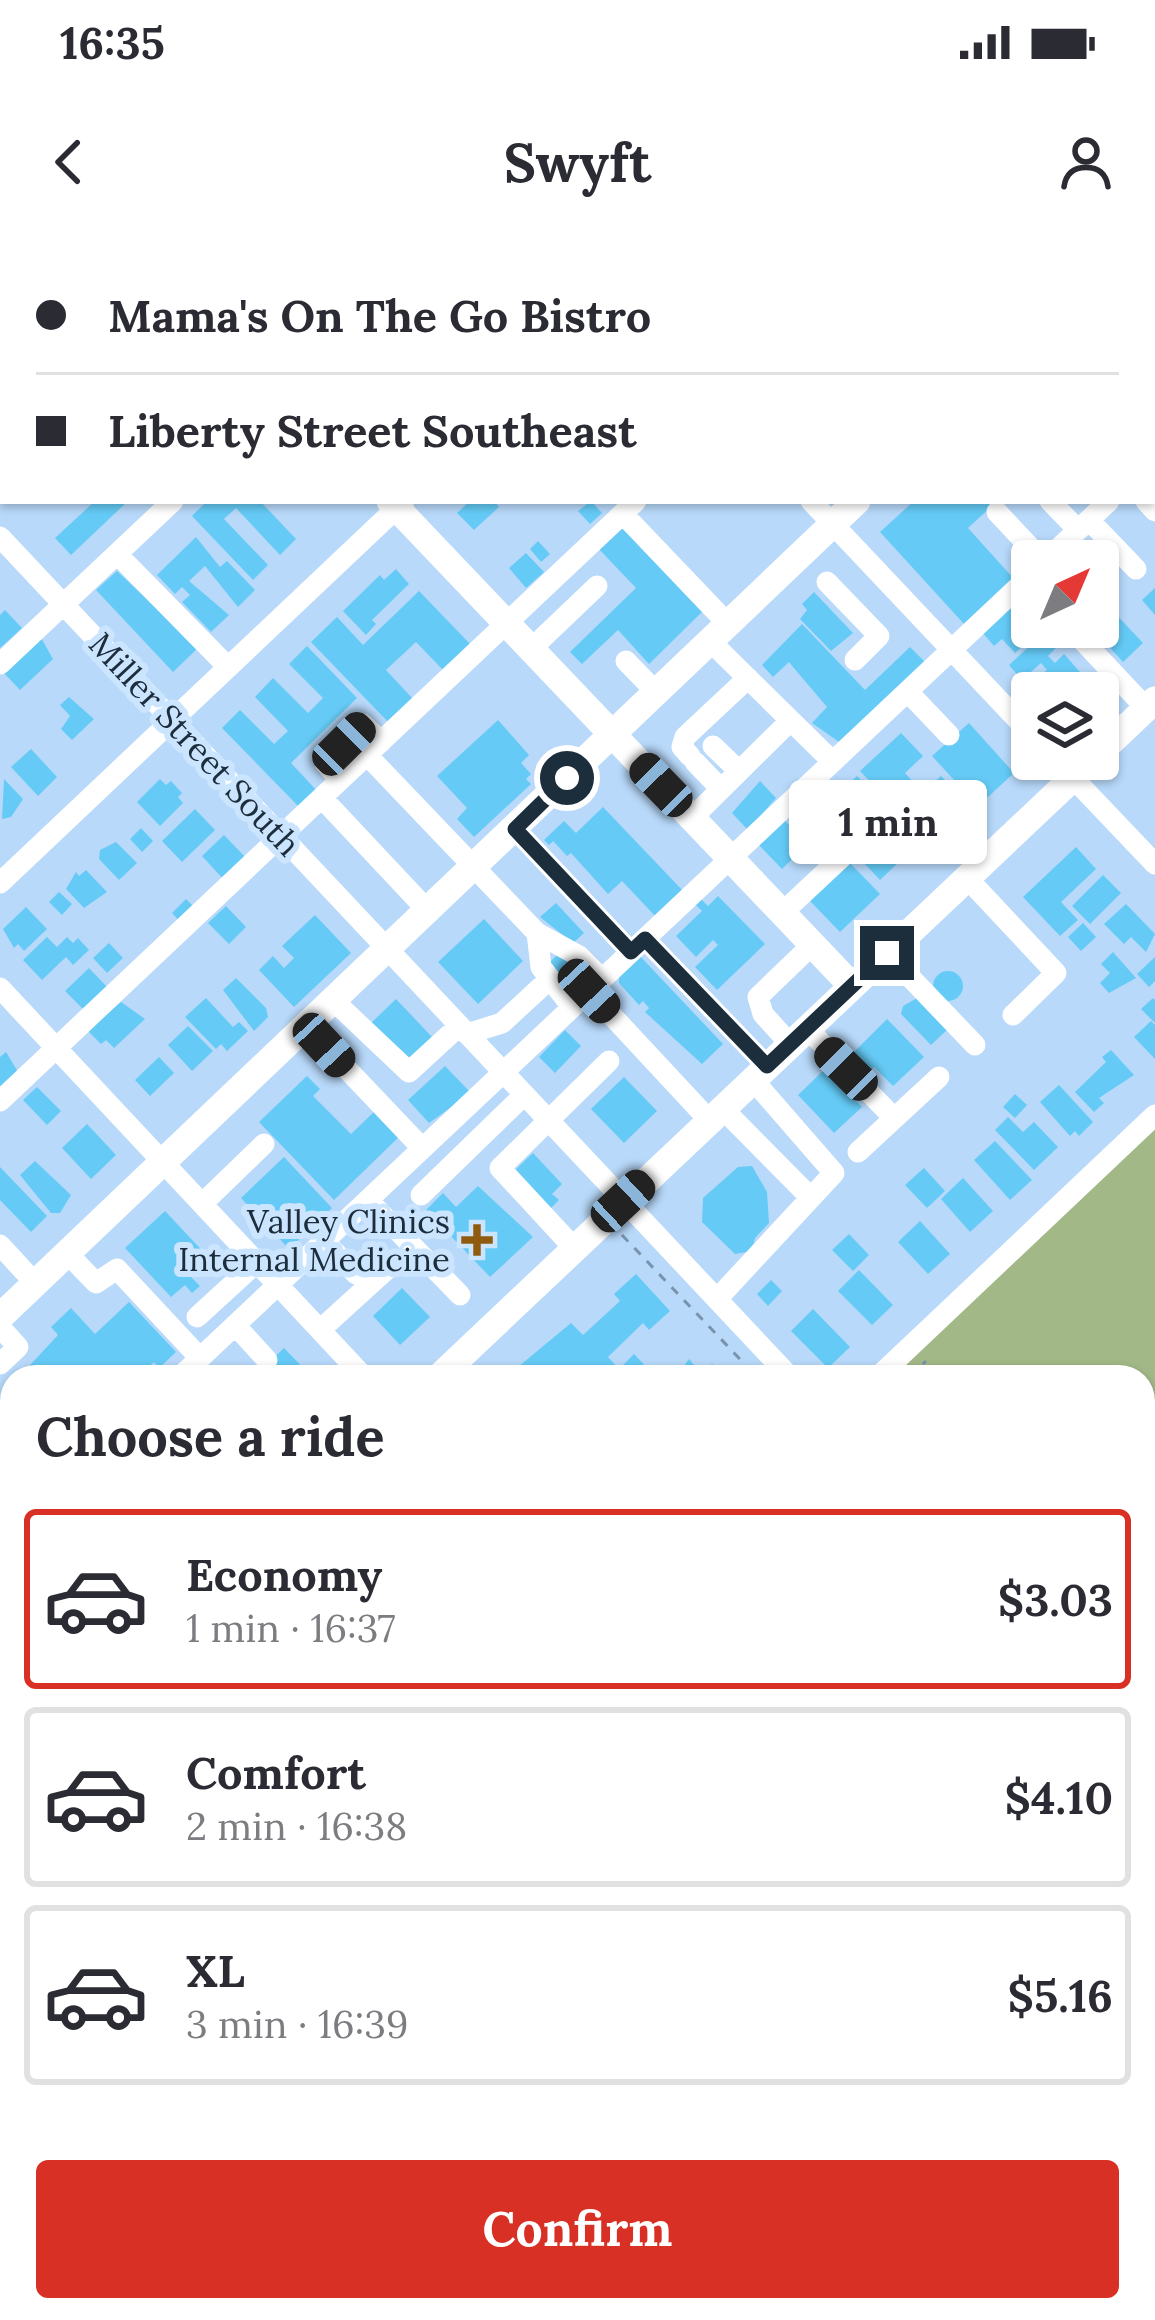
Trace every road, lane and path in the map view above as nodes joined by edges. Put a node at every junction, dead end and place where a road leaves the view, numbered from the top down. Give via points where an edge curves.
1 (170, 504) edge
2 (396, 504) edge
3 (398, 504) edge
4 (814, 504) edge
5 (854, 504) edge
6 (1054, 504) edge
7 (1105, 504) edge
8 (630, 507) edge
9 (997, 512) dead end
10 (832, 524) junction
11 (1083, 525) junction
12 (0, 537) edge
13 (1029, 540) edge
14 (1068, 540) edge
15 (117, 554) junction
16 (1136, 569) dead end
17 (827, 582) dead end
18 (597, 586) dead end
19 (897, 592) junction
20 (1011, 594) edge
21 (64, 604) junction
22 (866, 622) junction
23 (507, 623) junction
24 (719, 632) junction
25 (1092, 648) edge
26 (531, 649) junction
27 (952, 650) junction
28 (855, 660) dead end
29 (626, 661) dead end
30 (0, 664) edge
31 (228, 667) junction
32 (748, 678) junction
33 (656, 692) junction
34 (908, 692) junction
35 (1151, 704) edge
36 (1011, 712) edge
37 (173, 719) junction
38 (790, 721) junction
39 (1119, 731) edge
40 (613, 734) junction
41 (949, 735) dead end
42 (706, 738) junction
43 (374, 748) junction
44 (832, 763) junction
45 (739, 771) junction
46 (1063, 780) edge
47 (1093, 780) edge
48 (721, 789) junction
49 (322, 798) junction
50 (692, 818) junction
51 (515, 829) junction
52 (281, 836) junction
53 (843, 856) dead end
54 (730, 859) junction
55 (1155, 864) edge
56 (476, 867) junction
57 (967, 878) junction
58 (0, 883) edge
59 (429, 912) junction
60 (782, 913) junction
61 (537, 933) junction
62 (638, 945) junction
63 (812, 945) junction
64 (389, 951) junction
65 (887, 953) junction
66 (852, 986) junction
67 (542, 987) dead end
68 (0, 988) edge
69 (588, 992) junction
70 (335, 1002) junction
71 (1013, 1015) dead end
72 (308, 1027) junction
73 (463, 1030) junction
74 (799, 1036) junction
75 (975, 1045) dead end
76 (56, 1047) junction
77 (609, 1061) dead end
78 (502, 1072) junction
79 (760, 1073) junction
80 (939, 1077) dead end
81 (524, 1095) junction
82 (0, 1101) edge
83 (716, 1114) junction
84 (1155, 1115) edge
85 (894, 1118) junction
86 (548, 1120) junction
87 (264, 1144) dead end
88 (422, 1148) junction
89 (857, 1153) dead end
90 (164, 1161) junction
91 (421, 1195) dead end
92 (811, 1198) junction
93 (368, 1200) junction
94 (623, 1201) junction
95 (203, 1203) junction
96 (620, 1233) dead end
97 (324, 1241) junction
98 (0, 1244) edge
99 (574, 1248) junction
100 (67, 1253) junction
101 (257, 1262) junction
102 (386, 1270) dead end
103 (356, 1274) dead end
104 (35, 1283) junction
105 (278, 1285) junction
106 (460, 1295) dead end
107 (717, 1299) junction
108 (0, 1317) edge
109 (197, 1317) dead end
110 (235, 1325) junction
111 (0, 1327) edge
112 (320, 1330) junction
113 (267, 1360) dead end
114 (0, 1364) edge
115 (187, 1365) edge
116 (196, 1365) edge
117 (353, 1365) edge
118 (459, 1365) edge
119 (746, 1365) edge
120 (779, 1365) edge
121 (891, 1365) edge

1 - 15 street
2 - 31 street
3 - 23 main road
4 - 10 street
5 - 10 main road
6 - 11 street
7 - 11 street
8 - 23 street
8 - 24 street
9 - 13 street
10 - 19 street
10 - 24 main road
11 - 14 street
11 - 16 street
12 - 21 street, Miller Street South
15 - 21 street
15 - 31 street
17 - 22 street
18 - 26 street
19 - 22 street
19 - 27 street
20 - 27 street
21 - 30 street
21 - 37 street, Miller Street South
22 - 28 street via 879,636
23 - 26 main road
23 - 43 street
24 - 32 street
24 - 33 main road
25 - 35 street
26 - 40 main road
27 - 34 street
27 - 36 street
29 - 33 street
31 - 37 street
32 - 38 street
32 - 42 street
33 - 40 main road
34 - 41 street
34 - 44 street
35 - 39 main road
37 - 52 street, Miller Street South
37 - 58 street
38 - 44 street
38 - 45 street
40 - 50 main road
40 - 51 main road
42 - 45 street
42 - 48 street via 682,742
43 - 49 street via 363,724 325,764 340,780
43 - 56 street
44 - 54 street
45 - 48 street
46 - 57 main road
47 - 55 street
48 - 50 street
49 - 52 street
49 - 59 street
50 - 54 main road
51 - 56 main road
51 - 62 street
52 - 64 street, Miller Street South
52 - 76 street
53 - 60 street
54 - 60 main road
54 - 62 street
56 - 59 main road
56 - 61 street
57 - 65 main road
57 - 71 street via 1056,973
59 - 64 main road
60 - 63 main road
61 - 69 street via 579,956
61 - 69 street via 541,967
62 - 69 street
62 - 79 street
63 - 66 main road
63 - 74 street via 758,997 763,1014
64 - 70 main road
64 - 73 street, Miller Street South
65 - 66 main road
65 - 75 street
66 - 74 main road
67 - 73 street via 502,1023
68 - 76 street
69 - 78 street
69 - 83 street
70 - 72 main road
70 - 73 street via 409,1072
72 - 88 street
72 - 90 main road
73 - 78 street, Miller Street South
74 - 79 main road
74 - 85 street
76 - 82 street
76 - 90 street
77 - 86 street
78 - 81 street, Miller Street South
78 - 88 street
79 - 83 main road
79 - 92 street via 833,1169
80 - 85 street
81 - 86 street, Miller Street South
81 - 91 street
83 - 92 street
83 - 94 main road
84 - 121 street
85 - 89 street
86 - 94 street, Miller Street South
86 - 99 street via 500,1168
87 - 95 street
88 - 93 street
90 - 95 street
90 - 100 main road
92 - 107 street
93 - 97 street
93 - 106 street
94 - 99 main road
94 - 107 street, Miller Street South
95 - 101 street
96 - 119 path
97 - 103 street
97 - 105 street
98 - 104 street
99 - 118 main road
100 - 104 main road
100 - 115 street via 96,1282 117,1269
101 - 105 street
101 - 109 street
102 - 112 street
104 - 108 main road
105 - 110 street
105 - 112 street
107 - 120 street, Miller Street South
110 - 113 street
110 - 116 street
111 - 114 street via 18,1347
112 - 117 street

